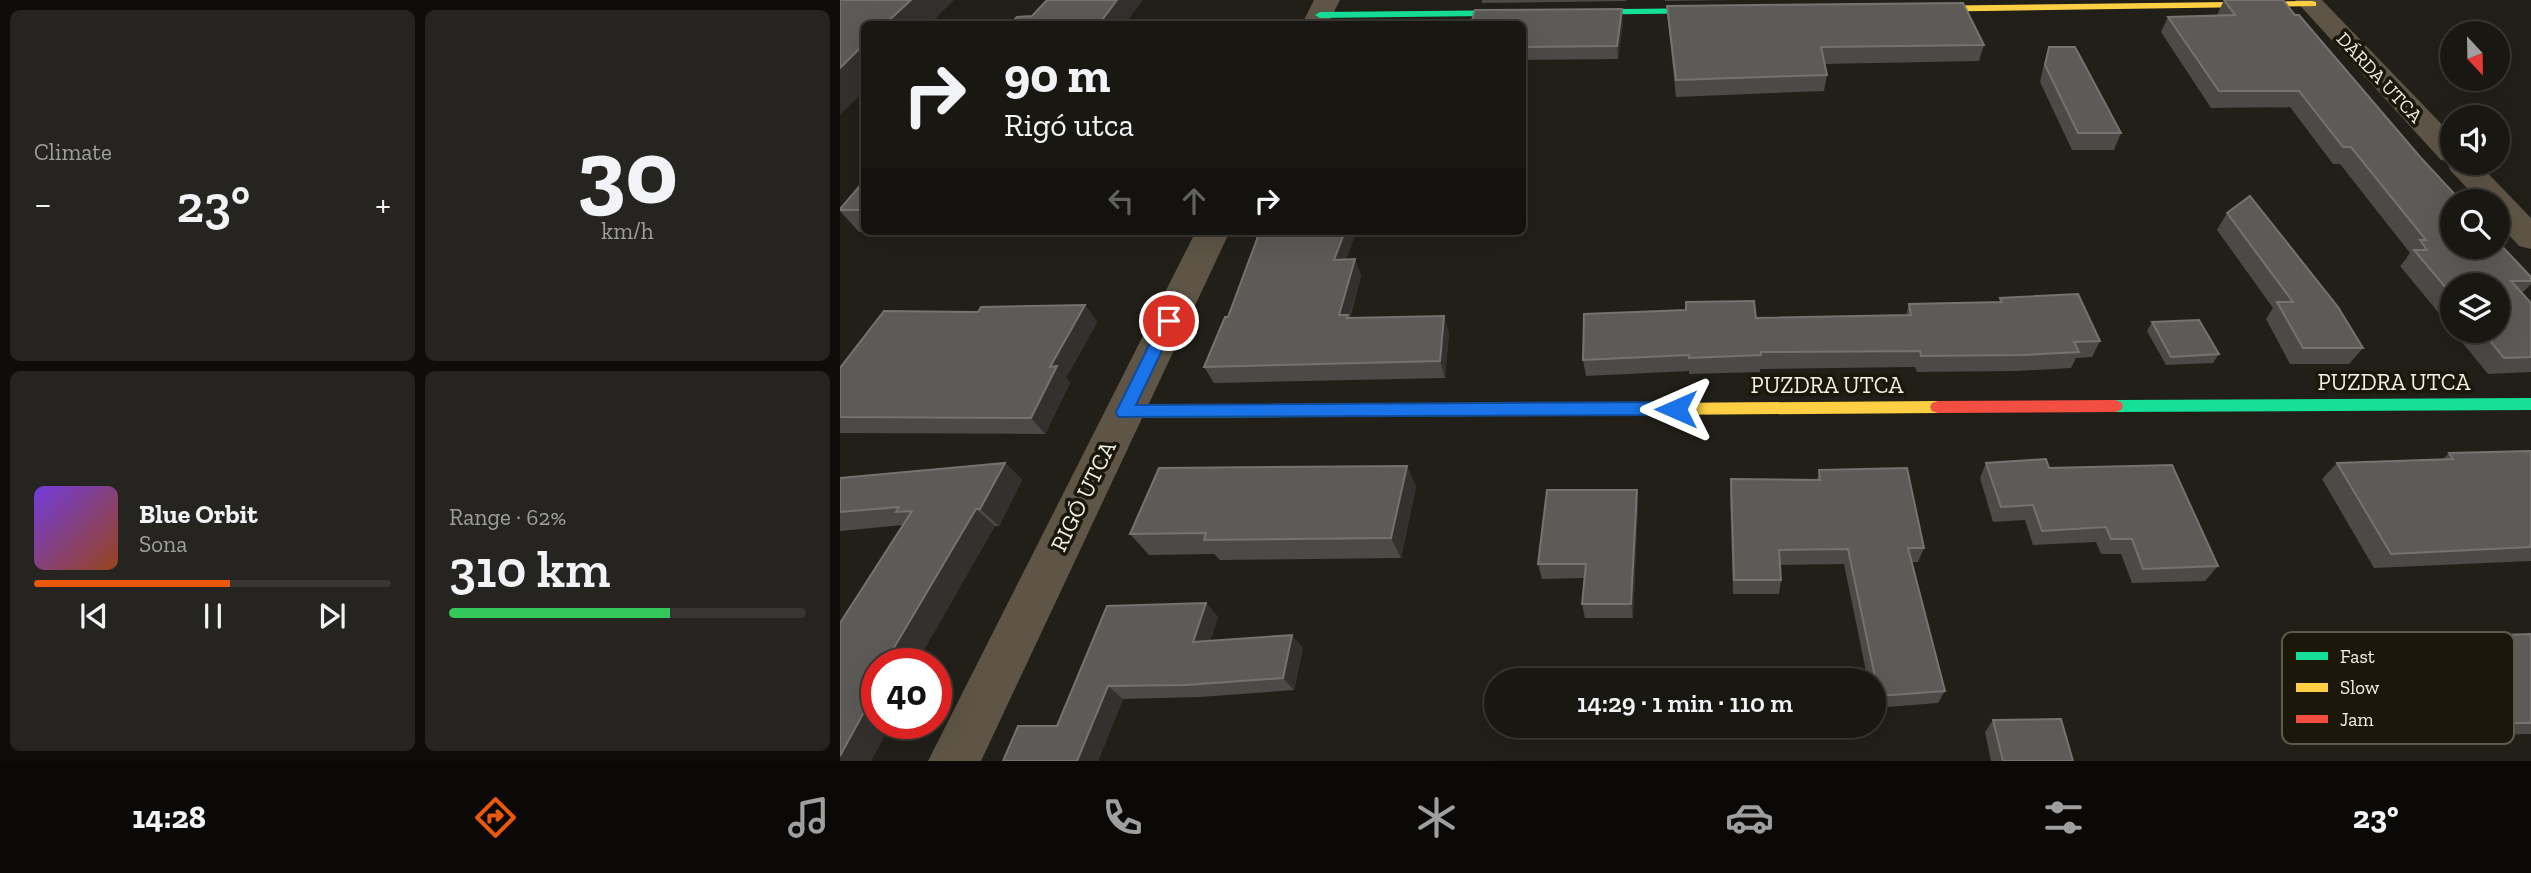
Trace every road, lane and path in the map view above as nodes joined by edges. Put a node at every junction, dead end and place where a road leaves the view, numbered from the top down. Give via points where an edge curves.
1 (2310, 2) edge
2 (1893, 9) edge
3 (1739, 10) edge
4 (1321, 13) edge
5 (2440, 140) edge
6 (2471, 175) edge
7 (2485, 189) edge
8 (2510, 216) edge
9 (1211, 235) edge
10 (2531, 238) edge
11 (2531, 404) edge
12 (1124, 412) junction
13 (954, 761) edge

1 - 2 street
1 - 5 street, DÁRDA UTCA
3 - 4 street
6 - 7 street
8 - 10 street
9 - 12 street, RIGÓ UTCA
11 - 12 street, PUZDRA UTCA
12 - 13 street, RIGÓ UTCA

